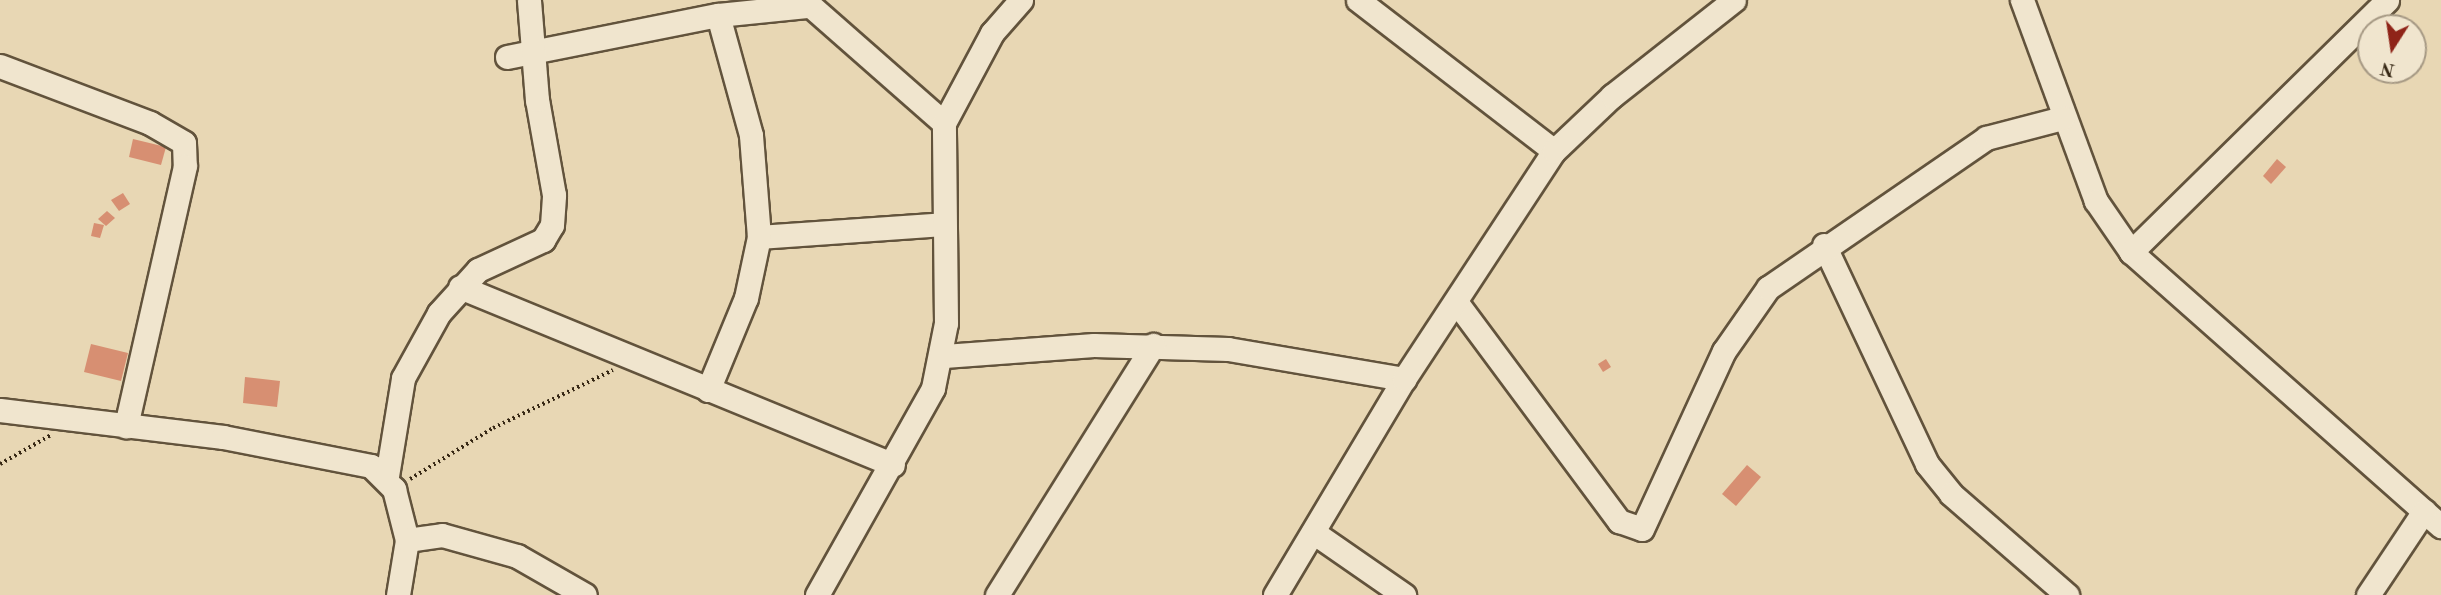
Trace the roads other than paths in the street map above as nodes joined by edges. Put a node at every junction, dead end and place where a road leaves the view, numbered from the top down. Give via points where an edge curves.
1 (529, 0) edge
2 (1021, 0) edge
3 (1360, 0) edge
4 (2022, 0) edge
5 (2387, 0) edge
6 (805, 3) edge
7 (1722, 3) edge
8 (718, 15) junction
9 (533, 52) junction
10 (507, 57) dead end
11 (0, 66) edge
12 (2063, 118) junction
13 (944, 123) junction
14 (1554, 151) junction
15 (943, 224) junction
16 (759, 237) junction
17 (1824, 246) junction
18 (2131, 252) junction
19 (460, 288) junction
20 (1457, 303) junction
21 (1153, 345) junction
22 (944, 356) junction
23 (1404, 379) junction
24 (708, 390) junction
25 (0, 410) edge
26 (125, 426) junction
27 (894, 464) junction
28 (390, 482) junction
29 (2433, 519) edge
30 (1313, 532) junction
31 (407, 540) junction
32 (398, 595) edge
33 (585, 595) edge
34 (817, 595) edge
35 (997, 595) edge
36 (1275, 595) edge
37 (1404, 595) edge
38 (2067, 595) edge
39 (2368, 595) edge

1 - 9 street
2 - 13 street via 992,33
3 - 14 street
4 - 12 street
5 - 18 street
6 - 8 street
6 - 13 street
7 - 14 street
8 - 9 street
8 - 16 street via 751,135
9 - 10 street
9 - 19 street via 553,187 552,225 543,240 495,260
11 - 26 street via 150,123 184,143 185,166
12 - 17 street via 1986,138
12 - 18 street via 2096,201
13 - 15 street
14 - 20 street
15 - 16 street
15 - 22 street
16 - 24 street via 746,298
17 - 20 street via 1768,288 1740,322 1642,529 1619,521
17 - 38 street via 1927,464 1951,495
18 - 29 street
19 - 24 street
19 - 28 street via 403,378
20 - 23 street
21 - 22 street
21 - 23 street via 1290,355
21 - 35 street
22 - 27 street
23 - 30 street
24 - 27 street
25 - 26 street
26 - 28 street via 309,451
27 - 34 street
28 - 31 street
29 - 39 street
30 - 36 street
30 - 37 street
31 - 32 street
31 - 33 street via 442,535 480,542

